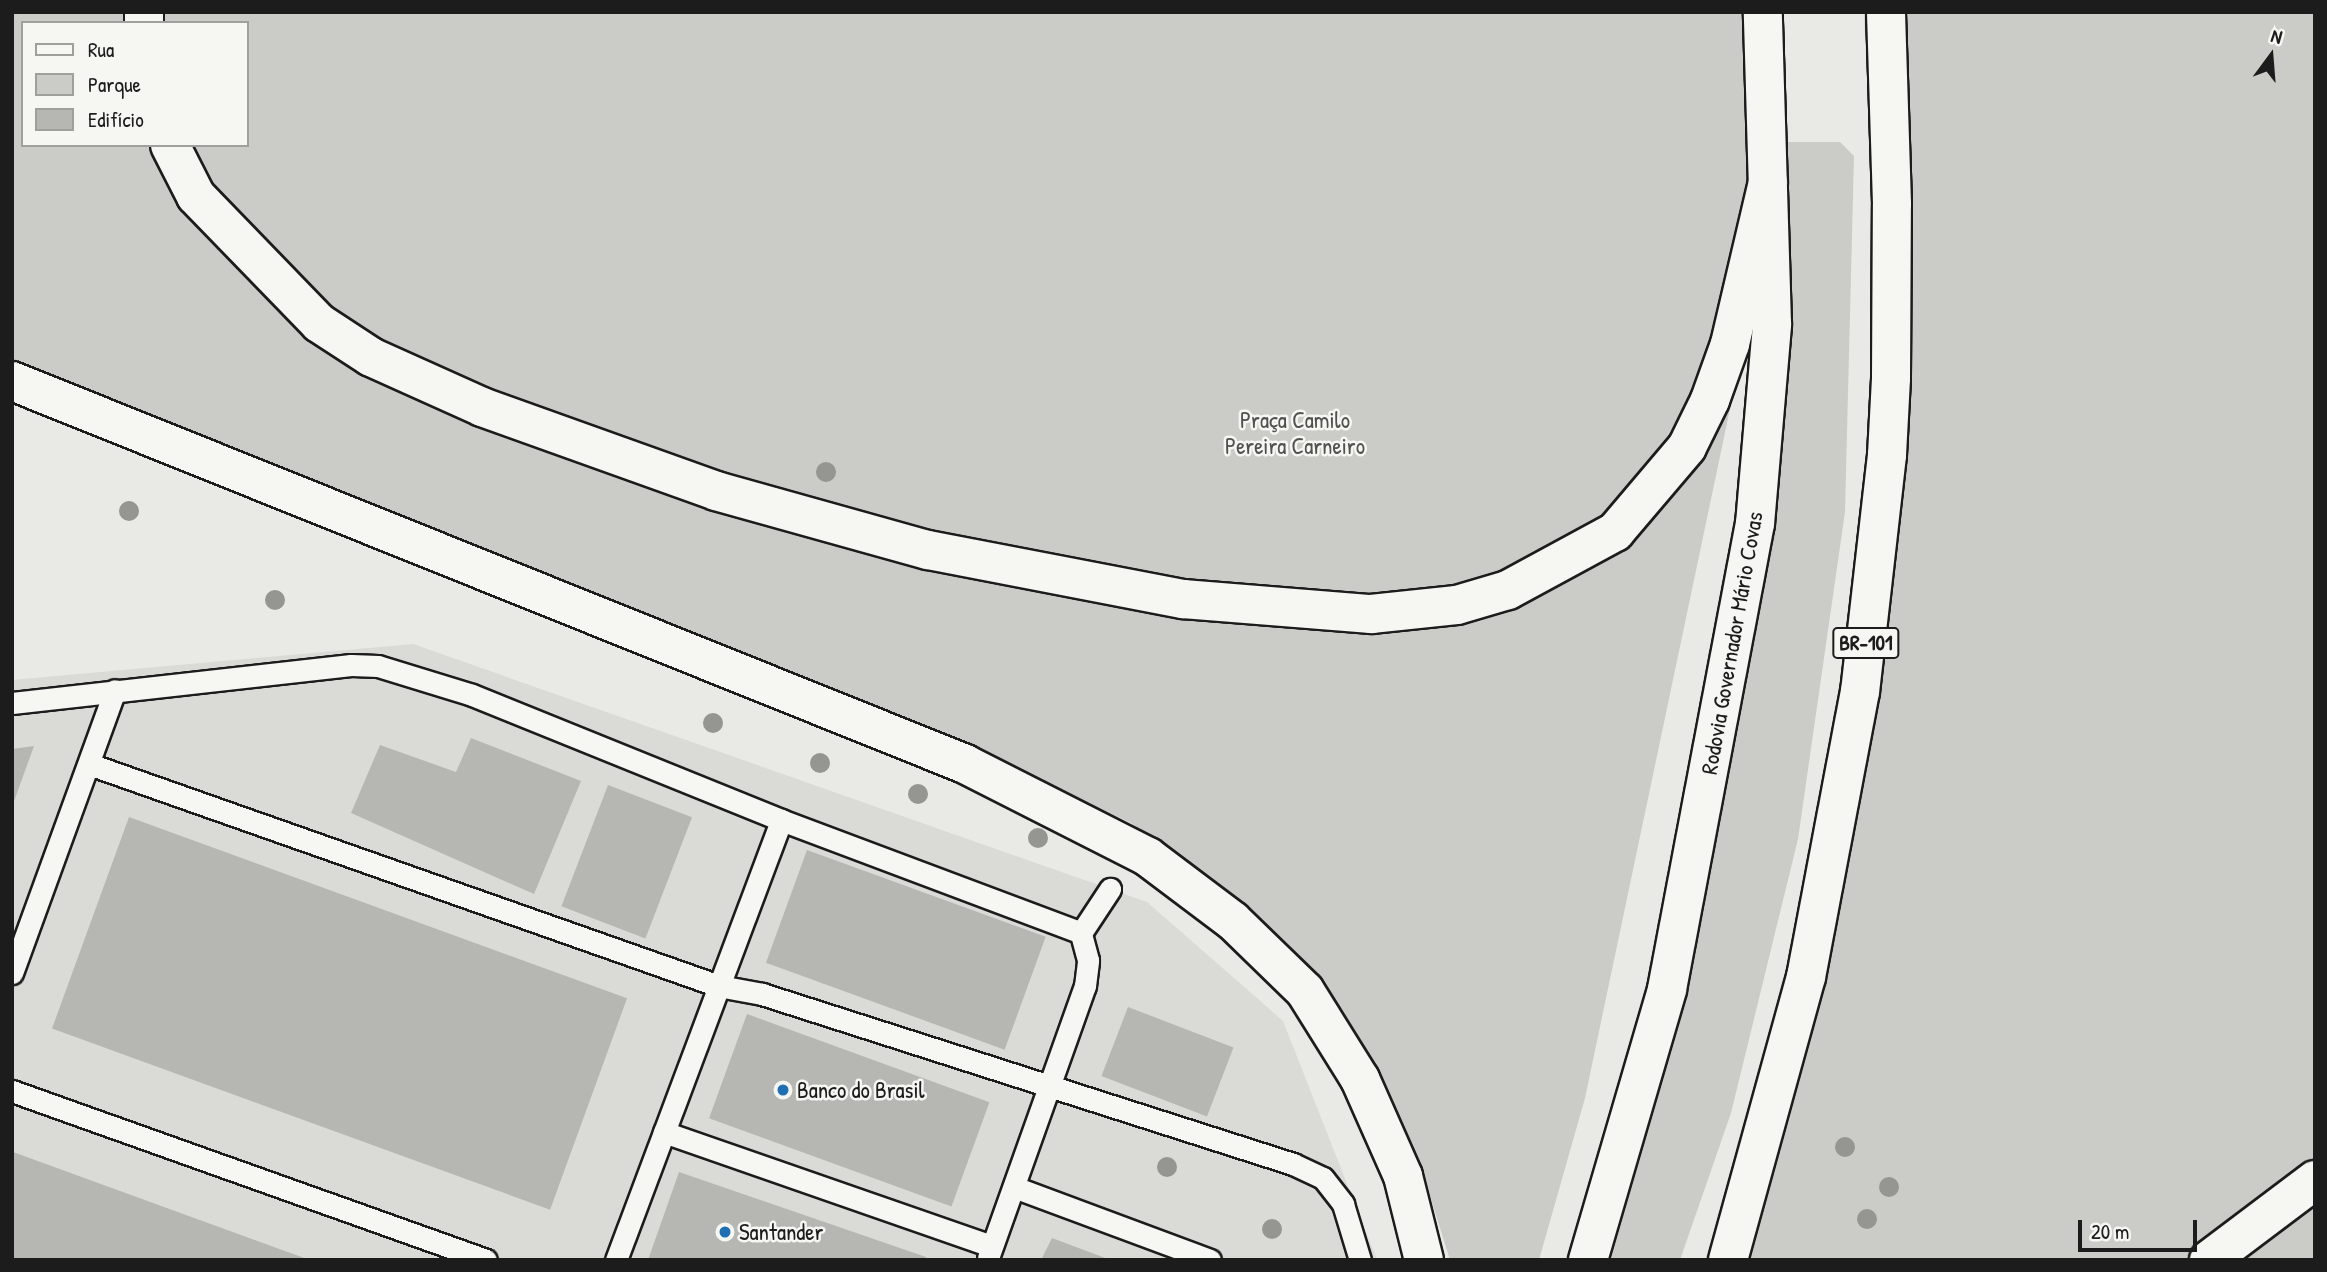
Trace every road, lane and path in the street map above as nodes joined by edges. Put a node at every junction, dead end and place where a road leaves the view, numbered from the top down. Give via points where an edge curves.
1 (1763, 12) edge
2 (1886, 12) edge
3 (171, 147) edge
4 (1768, 182) junction
5 (12, 381) edge
6 (115, 690) junction
7 (12, 703) edge
8 (89, 764) junction
9 (781, 820) junction
10 (1110, 889) dead end
11 (1080, 933) junction
12 (12, 973) edge
13 (719, 986) junction
14 (1052, 1085) junction
15 (12, 1091) edge
16 (664, 1132) junction
17 (2315, 1180) edge
18 (1014, 1187) junction
19 (989, 1253) edge
20 (485, 1260) edge
21 (616, 1260) edge
22 (1210, 1260) edge
23 (1360, 1260) edge
24 (1424, 1260) edge
25 (1588, 1260) edge
26 (1728, 1260) edge
27 (2209, 1260) edge

1 - 4 main road, Rodovia Governador Mário Covas
2 - 26 main road, BR-101 via 1891,378 1887,455 1861,679 1806,977
3 - 4 main road via 197,196 319,323 371,356 482,407 716,491 928,550 1183,599 1371,614 1457,606 1508,590 1615,531 1687,447 1710,400 1730,344
4 - 25 main road, Rodovia Governador Mário Covas via 1772,324 1755,524 1667,989
5 - 24 main road via 965,764 1148,857 1233,921 1305,991 1360,1079 1403,1176
6 - 7 lane
6 - 8 lane
6 - 9 lane via 378,666 472,695
8 - 12 lane
8 - 13 lane
9 - 11 lane
9 - 13 lane
10 - 11 lane
11 - 14 lane via 1088,960 1085,986
13 - 14 lane via 762,994
13 - 16 lane
14 - 18 lane
14 - 23 lane via 1293,1164 1323,1178 1343,1204
15 - 20 lane
16 - 19 lane
16 - 21 lane
17 - 27 main road
18 - 19 lane
18 - 22 lane

